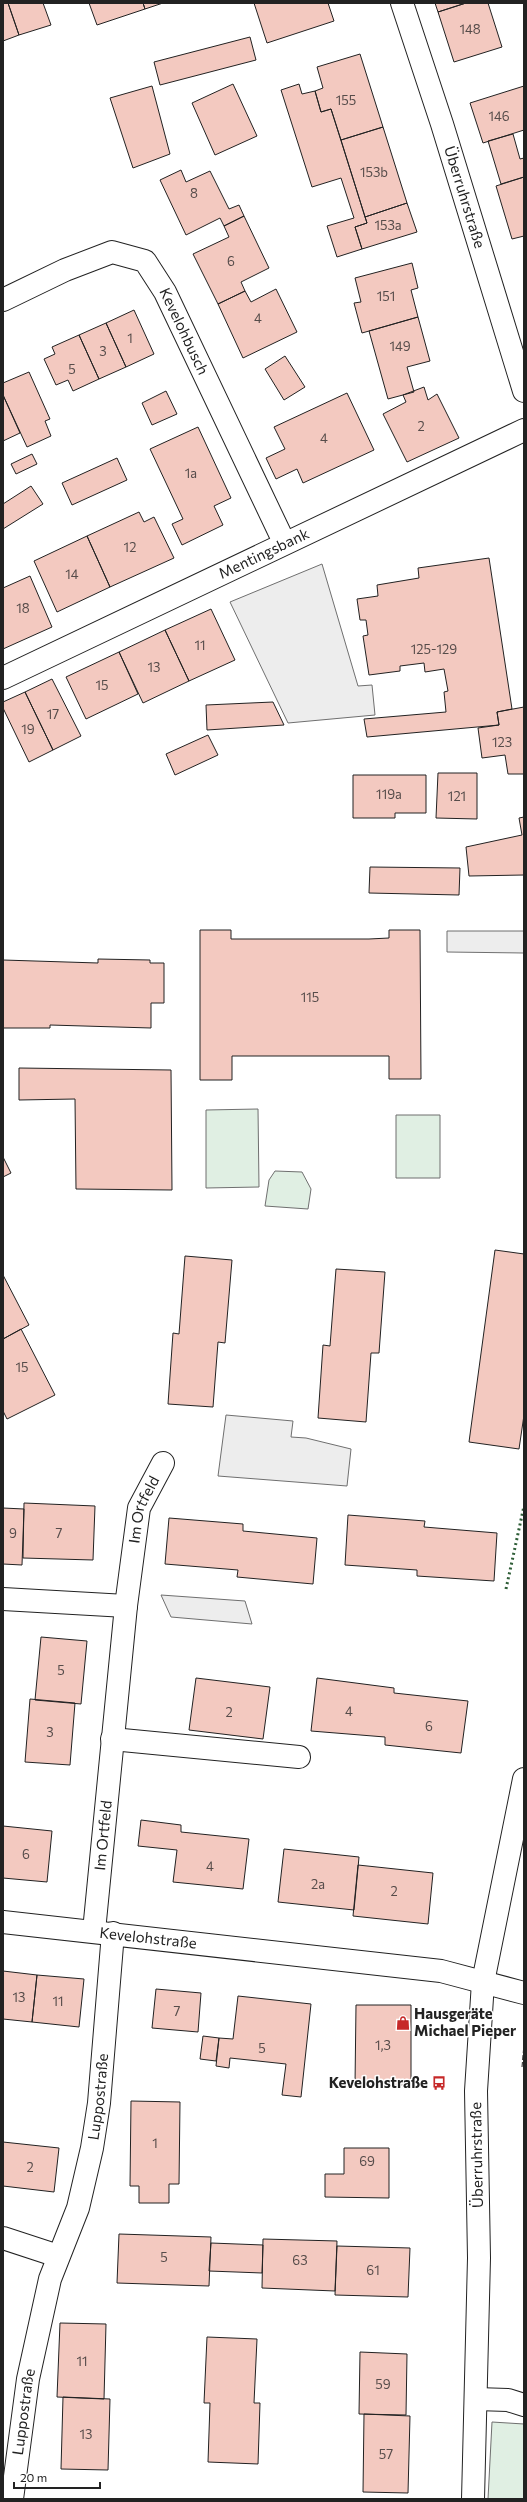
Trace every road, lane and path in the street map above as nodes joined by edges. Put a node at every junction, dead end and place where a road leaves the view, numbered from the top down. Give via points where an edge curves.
1 (402, 3) edge
2 (3, 300) edge
3 (524, 392) edge
4 (524, 430) edge
5 (284, 542) junction
6 (3, 678) edge
7 (162, 1464) dead end
8 (3, 1599) edge
9 (126, 1606) junction
10 (112, 1739) junction
11 (299, 1757) dead end
12 (524, 1779) edge
13 (520, 1814) edge
14 (3, 1922) edge
15 (104, 1932) junction
16 (484, 1982) junction
17 (524, 1993) edge
18 (3, 2238) edge
19 (58, 2256) junction
20 (476, 2399) junction
21 (524, 2405) edge
22 (12, 2499) edge
23 (473, 2499) edge

1 - 3 street, Überruhrstraße
2 - 5 street, Kevelohbusch via 65,270 112,252 145,261 165,292
4 - 5 street, Mentingsbank
5 - 6 street, Mentingsbank
7 - 9 street, Im Ortfeld via 139,1508
8 - 9 street
9 - 10 street, Im Ortfeld
10 - 11 street
10 - 15 street, Im Ortfeld
12 - 13 street, Überruhrstraße
13 - 16 street, Überruhrstraße
14 - 15 street, Kevelohstraße
15 - 16 street, Kevelohstraße via 441,1971
15 - 19 street, Luppostraße via 99,2103 78,2208
16 - 17 street, Kevelohstraße
16 - 20 street, Überruhrstraße via 476,2091 480,2258
18 - 19 street
19 - 22 street, Luppostraße via 50,2279 28,2379
20 - 21 street via 508,2400
20 - 23 street, Überruhrstraße

